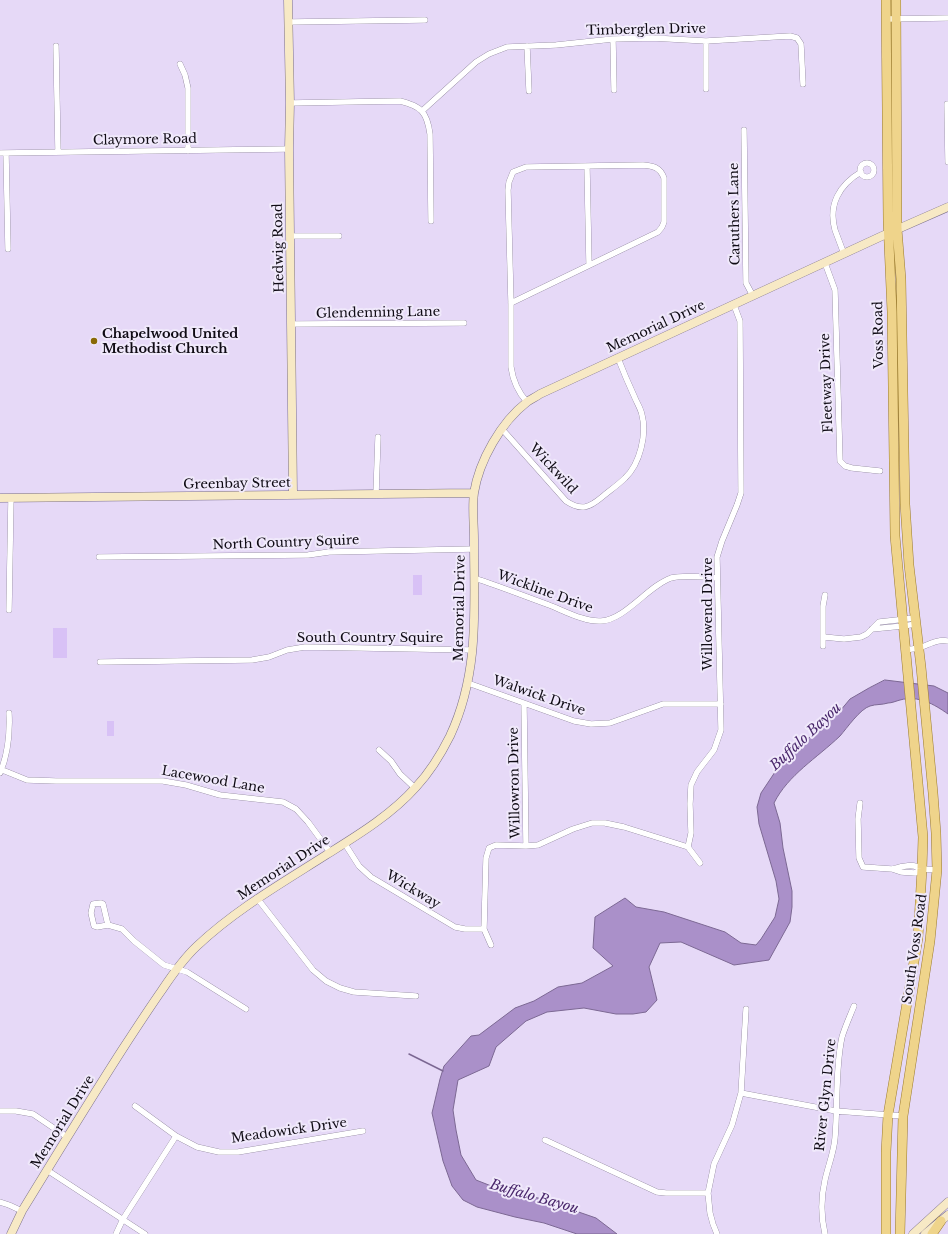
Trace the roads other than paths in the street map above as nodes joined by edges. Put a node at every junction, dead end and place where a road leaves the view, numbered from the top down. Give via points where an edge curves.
1 (288, 0) edge
2 (886, 0) edge
3 (896, 0) edge
4 (946, 18) dead end
5 (886, 19) junction
6 (896, 19) junction
7 (424, 20) dead end
8 (289, 22) junction
9 (613, 39) junction
10 (706, 41) junction
11 (56, 46) dead end
12 (527, 46) junction
13 (180, 64) dead end
14 (802, 84) dead end
15 (706, 89) dead end
16 (614, 90) dead end
17 (529, 91) dead end
18 (290, 103) junction
19 (947, 104) dead end
20 (422, 111) junction
21 (744, 130) dead end
22 (289, 149) junction
23 (188, 150) junction
24 (58, 152) junction
25 (3, 153) edge
26 (948, 162) edge
27 (587, 167) junction
28 (861, 172) dead end
29 (948, 207) edge
30 (430, 222) dead end
31 (893, 231) junction
32 (290, 236) junction
33 (339, 236) dead end
34 (8, 249) dead end
35 (844, 254) junction
36 (825, 263) junction
37 (589, 264) junction
38 (753, 296) junction
39 (511, 303) junction
40 (734, 305) junction
41 (464, 323) dead end
42 (292, 324) junction
43 (618, 358) junction
44 (892, 371) junction
45 (903, 372) junction
46 (527, 402) junction
47 (502, 429) junction
48 (378, 437) dead end
49 (893, 437) junction
50 (904, 437) junction
51 (880, 471) dead end
52 (474, 493) junction
53 (376, 494) junction
54 (293, 495) junction
55 (0, 498) edge
56 (11, 498) junction
57 (474, 549) junction
58 (99, 557) dead end
59 (909, 565) junction
60 (898, 566) junction
61 (474, 578) junction
62 (717, 578) junction
63 (825, 596) dead end
64 (9, 610) dead end
65 (915, 621) junction
66 (903, 623) junction
67 (824, 637) junction
68 (948, 642) edge
69 (823, 646) dead end
70 (919, 648) junction
71 (473, 650) junction
72 (905, 650) junction
73 (100, 662) dead end
74 (921, 667) joint
75 (907, 668) joint
76 (468, 682) junction
77 (524, 704) junction
78 (721, 704) junction
79 (10, 713) dead end
80 (379, 750) dead end
81 (0, 771) edge
82 (932, 778) junction
83 (415, 788) junction
84 (918, 788) junction
85 (860, 803) dead end
86 (345, 844) junction
87 (526, 846) junction
88 (688, 847) junction
89 (330, 852) junction
90 (700, 863) dead end
91 (922, 870) junction
92 (937, 870) junction
93 (257, 898) junction
94 (108, 925) junction
95 (484, 929) junction
96 (491, 945) dead end
97 (177, 968) junction
98 (416, 996) dead end
99 (854, 1006) dead end
100 (246, 1009) dead end
101 (746, 1009) dead end
102 (904, 1019) junction
103 (918, 1021) junction
104 (741, 1093) junction
105 (135, 1106) dead end
106 (0, 1111) edge
107 (836, 1112) junction
108 (888, 1115) junction
109 (903, 1116) junction
110 (363, 1131) dead end
111 (176, 1136) junction
112 (67, 1137) junction
113 (544, 1140) dead end
114 (47, 1170) junction
115 (708, 1193) junction
116 (0, 1202) edge
117 (948, 1202) edge
118 (22, 1211) junction
119 (944, 1218) edge
120 (123, 1219) junction
121 (11, 1234) edge
122 (116, 1234) edge
123 (145, 1234) edge
124 (717, 1234) edge
125 (825, 1234) edge
126 (886, 1234) edge
127 (900, 1234) edge
128 (913, 1234) edge
129 (925, 1234) edge
130 (932, 1234) edge

1 - 8 street, Hedwig Road
2 - 5 main road, Voss Road
3 - 6 main road, Voss Road
4 - 6 street
5 - 6 street
5 - 31 main road, Voss Road
6 - 31 main road, Voss Road
7 - 8 street
8 - 18 street, Hedwig Road
9 - 10 street, Timberglen Drive
9 - 12 street, Timberglen Drive
9 - 16 street
10 - 14 street, Timberglen Drive via 790,36 798,38 801,44
10 - 15 street
11 - 24 street
12 - 17 street
12 - 20 street, Timberglen Drive via 507,47 476,62
13 - 23 street via 188,88
18 - 20 street via 400,101
18 - 22 street, Hedwig Road
19 - 26 street
20 - 30 street via 428,121 430,134
21 - 38 street, Caruthers Lane via 746,282
22 - 23 street, Claymore Road
22 - 32 street, Hedwig Road
23 - 24 street, Claymore Road
24 - 25 street, Claymore Road
25 - 34 street
27 - 37 street
27 - 37 street via 651,166 658,168 664,178 664,222 658,232
27 - 39 street via 526,167 513,172 508,190
28 - 35 street via 844,184 835,202 835,230
29 - 31 street, Memorial Drive
31 - 35 street, Memorial Drive
31 - 44 main road, Voss Road
31 - 45 main road, Voss Road via 901,279
32 - 33 street
32 - 42 street, Hedwig Road
35 - 36 street, Memorial Drive
36 - 38 street, Memorial Drive
36 - 51 street, Fleetway Drive via 835,290 840,461 852,468
37 - 39 street
38 - 40 street, Memorial Drive
39 - 46 street via 512,377 521,396
40 - 43 street, Memorial Drive
40 - 62 street, Willowend Drive via 740,321 741,493 717,557
41 - 42 street, Glendenning Lane
42 - 54 street, Hedwig Road
43 - 46 street, Memorial Drive
43 - 47 street, Wickwild via 642,415 642,439 638,460 633,469 626,478 593,504 580,507 566,501
44 - 45 main road
44 - 49 main road, Voss Road
45 - 50 main road, Voss Road
46 - 47 street, Memorial Drive
47 - 52 street, Memorial Drive via 483,460
48 - 53 street
49 - 50 main road
49 - 60 main road, Voss Road
50 - 59 main road, Voss Road
52 - 53 street, Greenbay Street
52 - 57 street, Memorial Drive
53 - 54 street, Greenbay Street
54 - 56 street, Greenbay Street
55 - 56 street, Greenbay Street
56 - 64 street
57 - 58 street, North Country Squire via 329,552 308,555
57 - 61 street, Memorial Drive
59 - 60 main road
59 - 65 main road, Voss Road
60 - 66 main road, Voss Road
61 - 62 street, Wickline Drive via 586,619 602,621 618,616 671,578
61 - 71 street, Memorial Drive
62 - 78 street, Willowend Drive
63 - 67 street
65 - 66 street
65 - 70 main road, Voss Road
66 - 67 street via 871,629 861,637
66 - 72 main road, Voss Road
67 - 69 street
68 - 70 street via 934,641
70 - 72 street
70 - 74 main road, Voss Road
71 - 73 street, South Country Squire via 305,647 252,660
71 - 76 street, Memorial Drive
72 - 75 main road, Voss Road
74 - 82 main road, South Voss Road
75 - 84 main road, South Voss Road
76 - 77 street, Walwick Drive
76 - 83 street, Memorial Drive via 464,700 449,736 438,757
77 - 78 street, Walwick Drive via 591,724 610,723 663,704
77 - 87 street, Willowron Drive
78 - 88 street, Willowend Drive via 719,737 714,750 697,772 691,785 691,833
79 - 81 street via 7,750
80 - 83 street
81 - 89 street, Lacewood Lane via 27,780 164,781 220,794 283,802 296,809
82 - 84 main road
82 - 92 main road, South Voss Road
83 - 86 street, Memorial Drive via 391,811
84 - 91 main road, South Voss Road via 923,837
85 - 91 street via 859,858 863,867 916,873
86 - 89 street, Memorial Drive
86 - 95 street, Wickway via 359,866 378,882 455,927
87 - 88 street via 538,845 573,829 605,823
87 - 95 street, Willowron Drive via 496,845 489,848 486,858
88 - 90 street
89 - 93 street, Memorial Drive
91 - 92 street
91 - 102 main road, South Voss Road via 918,938
92 - 103 main road, South Voss Road
93 - 97 street, Memorial Drive via 195,947
93 - 98 street via 313,970 326,981 354,992
94 - 94 street via 103,904 93,904 91,913 94,926
94 - 97 street via 122,929 164,965
95 - 96 street, Willowron Drive
97 - 100 street
97 - 112 street, Memorial Drive via 137,1025
99 - 107 street, River Glyn Drive via 842,1037
101 - 104 street
102 - 103 main road
102 - 108 main road, South Voss Road
103 - 109 main road, South Voss Road
104 - 107 street
104 - 115 street via 732,1125 714,1164
105 - 111 street, Meadowick Drive
106 - 112 street via 33,1114
107 - 108 street
107 - 125 street, River Glyn Drive via 835,1139 823,1194 822,1217
108 - 109 street
108 - 126 main road, South Voss Road
109 - 127 main road, South Voss Road
110 - 111 street, Meadowick Drive via 238,1152 219,1152 197,1147
111 - 120 street
112 - 114 street, Memorial Drive
113 - 115 street via 657,1192
114 - 118 street, Memorial Drive
114 - 120 street
115 - 124 street via 710,1214
116 - 118 street
117 - 128 street
118 - 121 street, Memorial Drive
119 - 129 street
119 - 130 main road
120 - 122 street
120 - 123 street

